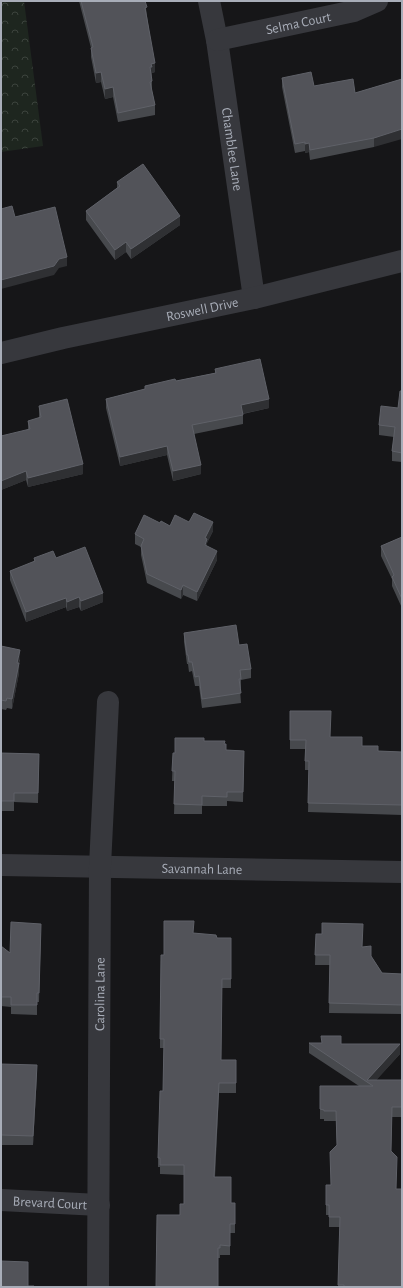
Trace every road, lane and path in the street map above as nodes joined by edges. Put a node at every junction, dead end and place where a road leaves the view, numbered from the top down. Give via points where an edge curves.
1 (209, 1) edge
2 (378, 1) edge
3 (217, 40) junction
4 (402, 261) edge
5 (254, 298) junction
6 (1, 353) edge
7 (108, 702) dead end
8 (1, 865) edge
9 (100, 866) junction
10 (402, 872) edge
11 (1, 1200) edge
12 (99, 1205) junction
13 (98, 1287) edge

1 - 3 street, Chamblee Lane
2 - 3 street, Selma Court via 354,11
3 - 5 street, Chamblee Lane
4 - 5 street, Roswell Drive
5 - 6 street, Roswell Drive
7 - 9 street, Carolina Lane
8 - 9 street, Savannah Lane
9 - 10 street, Savannah Lane
9 - 12 street, Carolina Lane
11 - 12 street, Brevard Court
12 - 13 street, Carolina Lane

